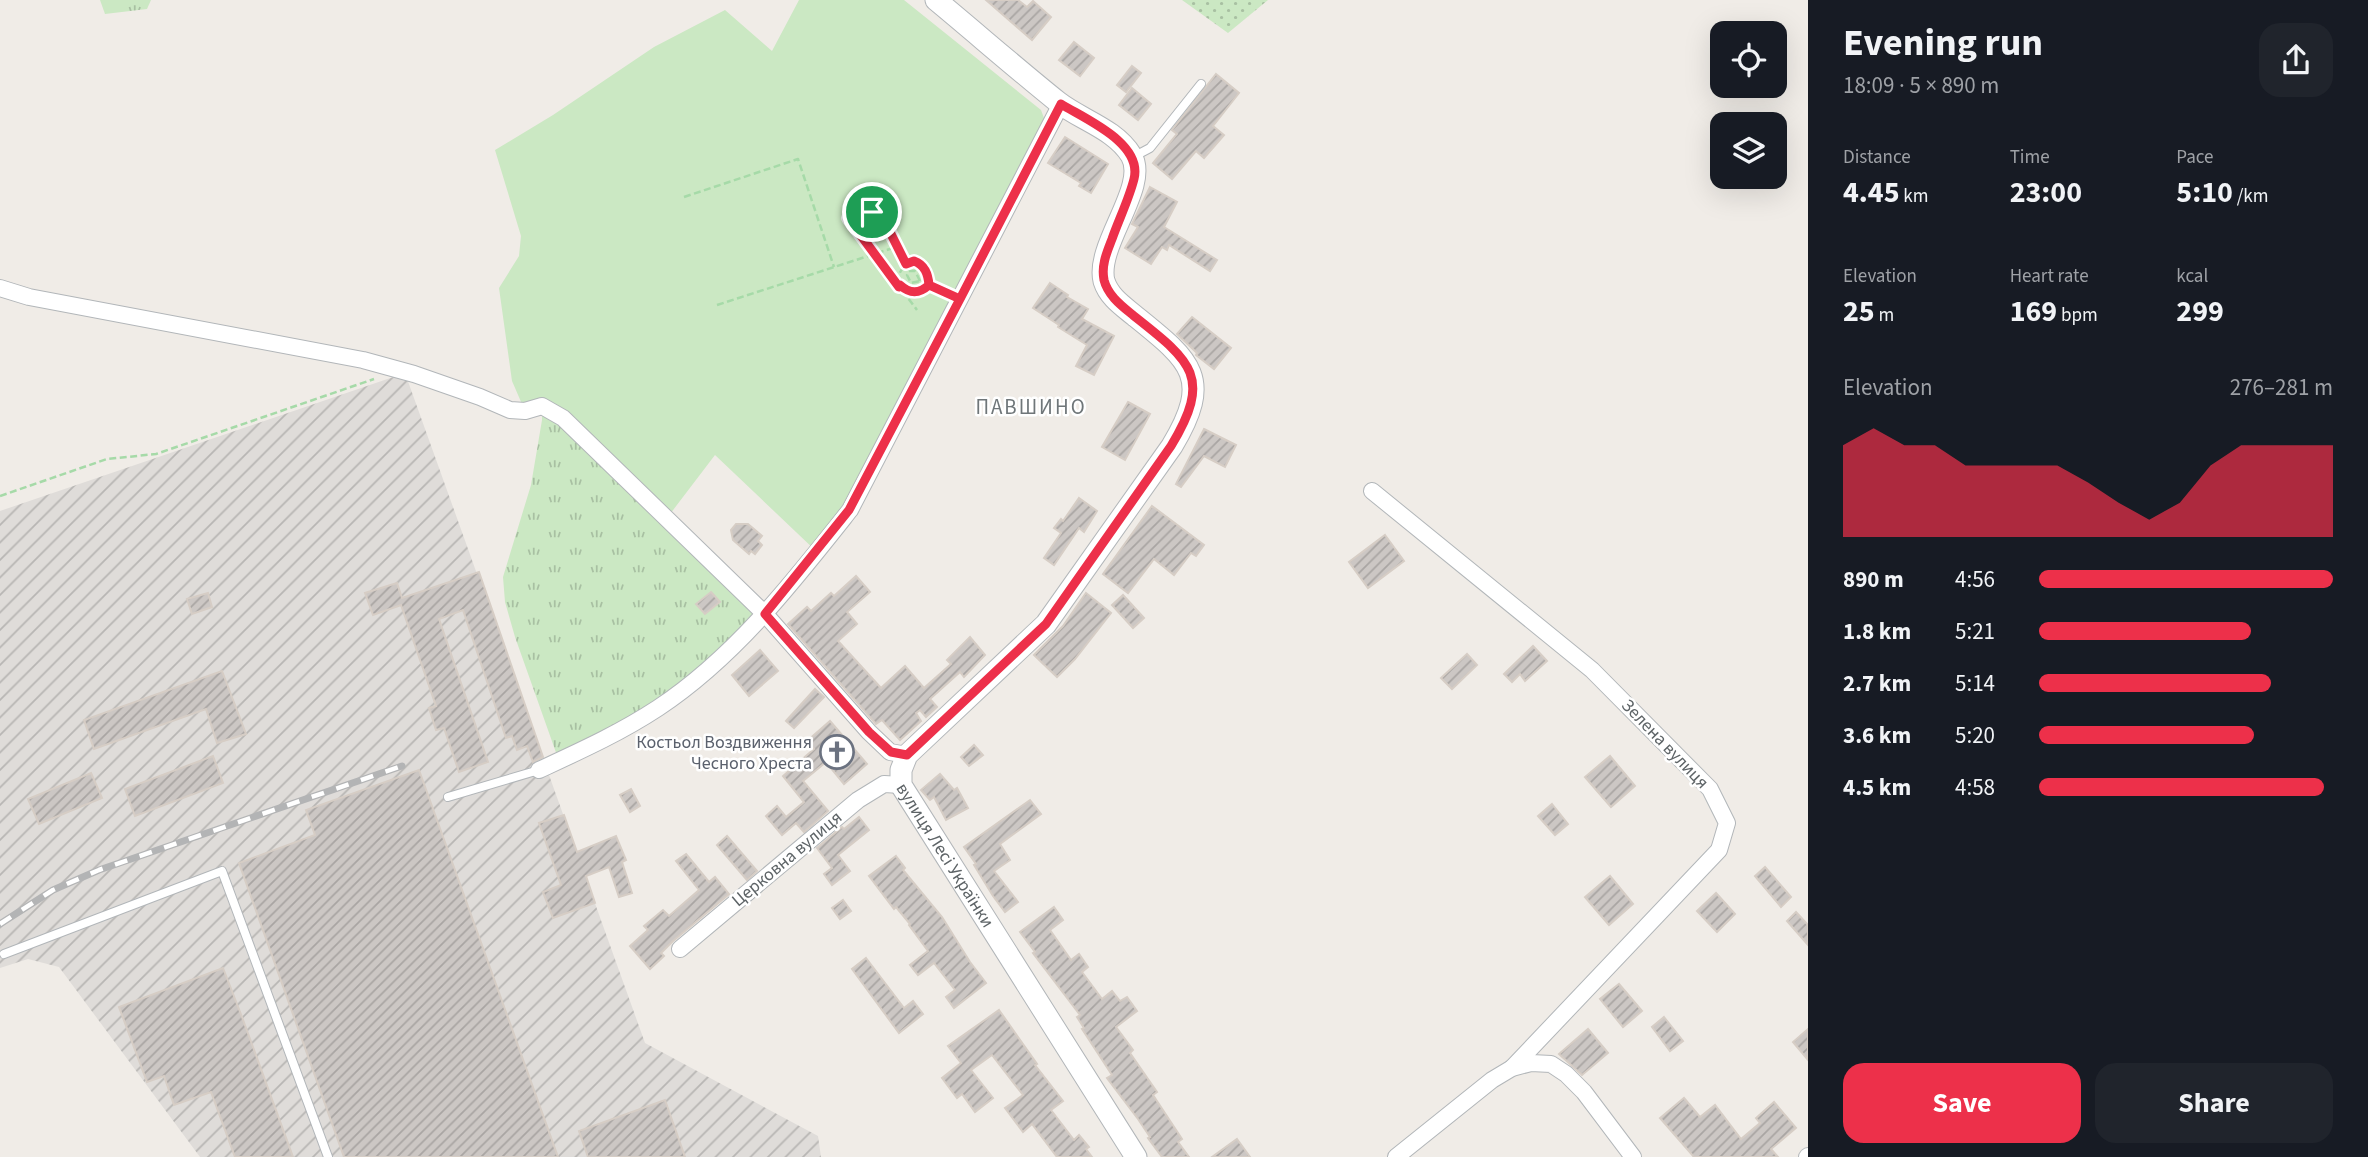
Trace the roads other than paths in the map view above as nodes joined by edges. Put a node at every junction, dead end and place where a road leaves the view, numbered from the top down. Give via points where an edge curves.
1 (936, 0) edge
2 (1201, 84) dead end
3 (1061, 104) junction
4 (1133, 157) junction
5 (0, 288) edge
6 (1373, 491) dead end
7 (765, 614) junction
8 (907, 755) junction
9 (539, 769) joint
10 (901, 785) junction
11 (448, 797) dead end
12 (680, 949) dead end
13 (4, 954) dead end
14 (1512, 1068) junction
15 (328, 1157) edge
16 (1136, 1157) edge
17 (1396, 1157) edge
18 (1633, 1157) edge

1 - 3 street
2 - 4 lane via 1150,148
3 - 4 street via 1117,139
3 - 7 street via 849,510
4 - 8 street, вулиця Лесі Українки via 1135,177 1105,259 1104,281 1116,300 1186,365 1195,388 1187,421 1046,624
5 - 7 street via 363,360 510,410 542,406 563,418
6 - 14 street, Зелена вулиця via 1592,670 1710,789 1727,823 1719,850
7 - 8 street via 869,732 891,752
7 - 9 street via 658,708 592,746
8 - 10 street, вулиця Лесі Українки
9 - 11 lane
10 - 12 street, Церковна вулиця via 884,784 859,800
10 - 16 street, вулиця Лесі Українки
13 - 15 lane via 222,872
14 - 17 street
14 - 18 street via 1551,1064 1566,1074

